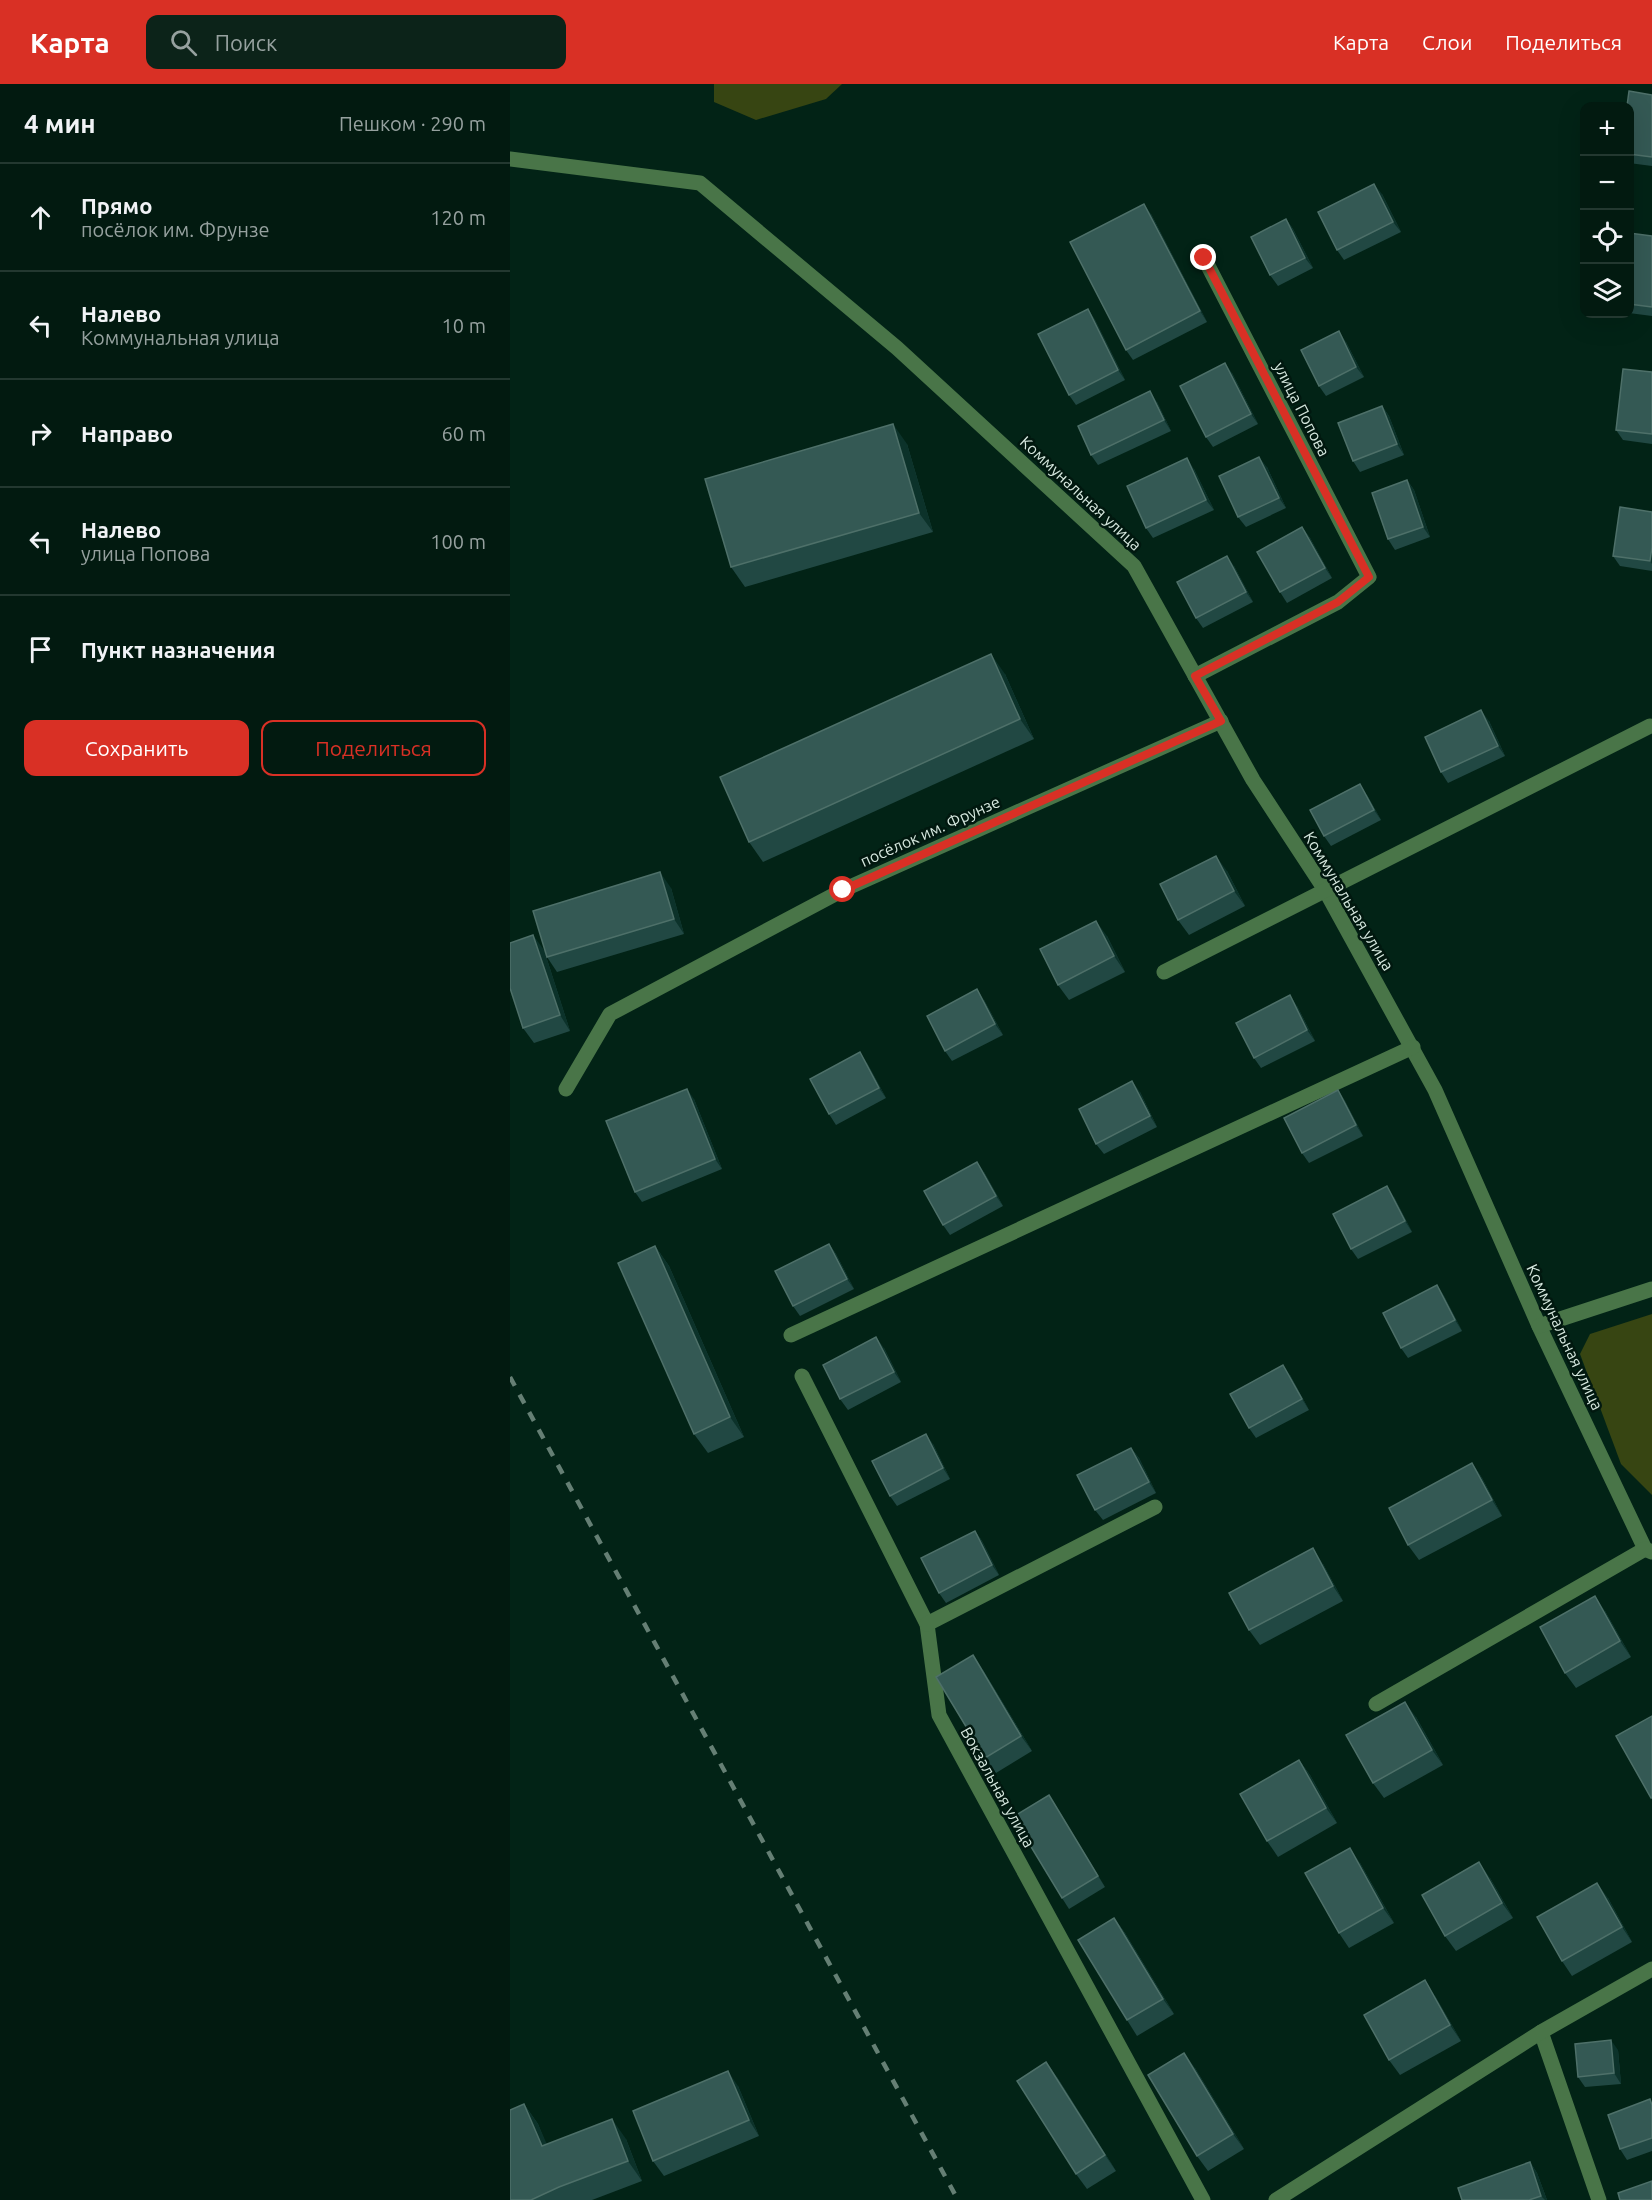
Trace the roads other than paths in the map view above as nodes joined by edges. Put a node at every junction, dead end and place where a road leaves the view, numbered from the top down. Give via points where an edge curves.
1 (510, 159) edge
2 (1204, 258) dead end
3 (1195, 676) junction
4 (1221, 721) junction
5 (1651, 729) edge
6 (1325, 890) junction
7 (1164, 972) dead end
8 (1413, 1047) junction
9 (567, 1089) dead end
10 (1652, 1289) edge
11 (1539, 1326) junction
12 (791, 1335) dead end
13 (802, 1376) dead end
14 (1155, 1507) dead end
15 (1649, 1550) edge
16 (927, 1624) junction
17 (1376, 1704) dead end
18 (1652, 1969) edge
19 (1541, 2032) junction
20 (1203, 2200) edge
21 (1276, 2200) edge
22 (1599, 2200) edge

1 - 3 street, Коммунальная улица via 700,183 897,348 1134,566
2 - 3 street, улица Попова via 1369,577 1338,602
3 - 4 street, Коммунальная улица
4 - 6 street, Коммунальная улица via 1253,780
4 - 9 street, посёлок им. Фрунзе via 843,890 610,1014
5 - 6 street
6 - 7 street
6 - 8 street, Коммунальная улица
8 - 11 street, Коммунальная улица
8 - 12 street
10 - 11 street
11 - 15 street, Коммунальная улица
13 - 16 street, Вокзальная улица
14 - 16 street
15 - 17 street
16 - 20 street, Вокзальная улица via 939,1715
18 - 19 street
19 - 21 street
19 - 22 street

